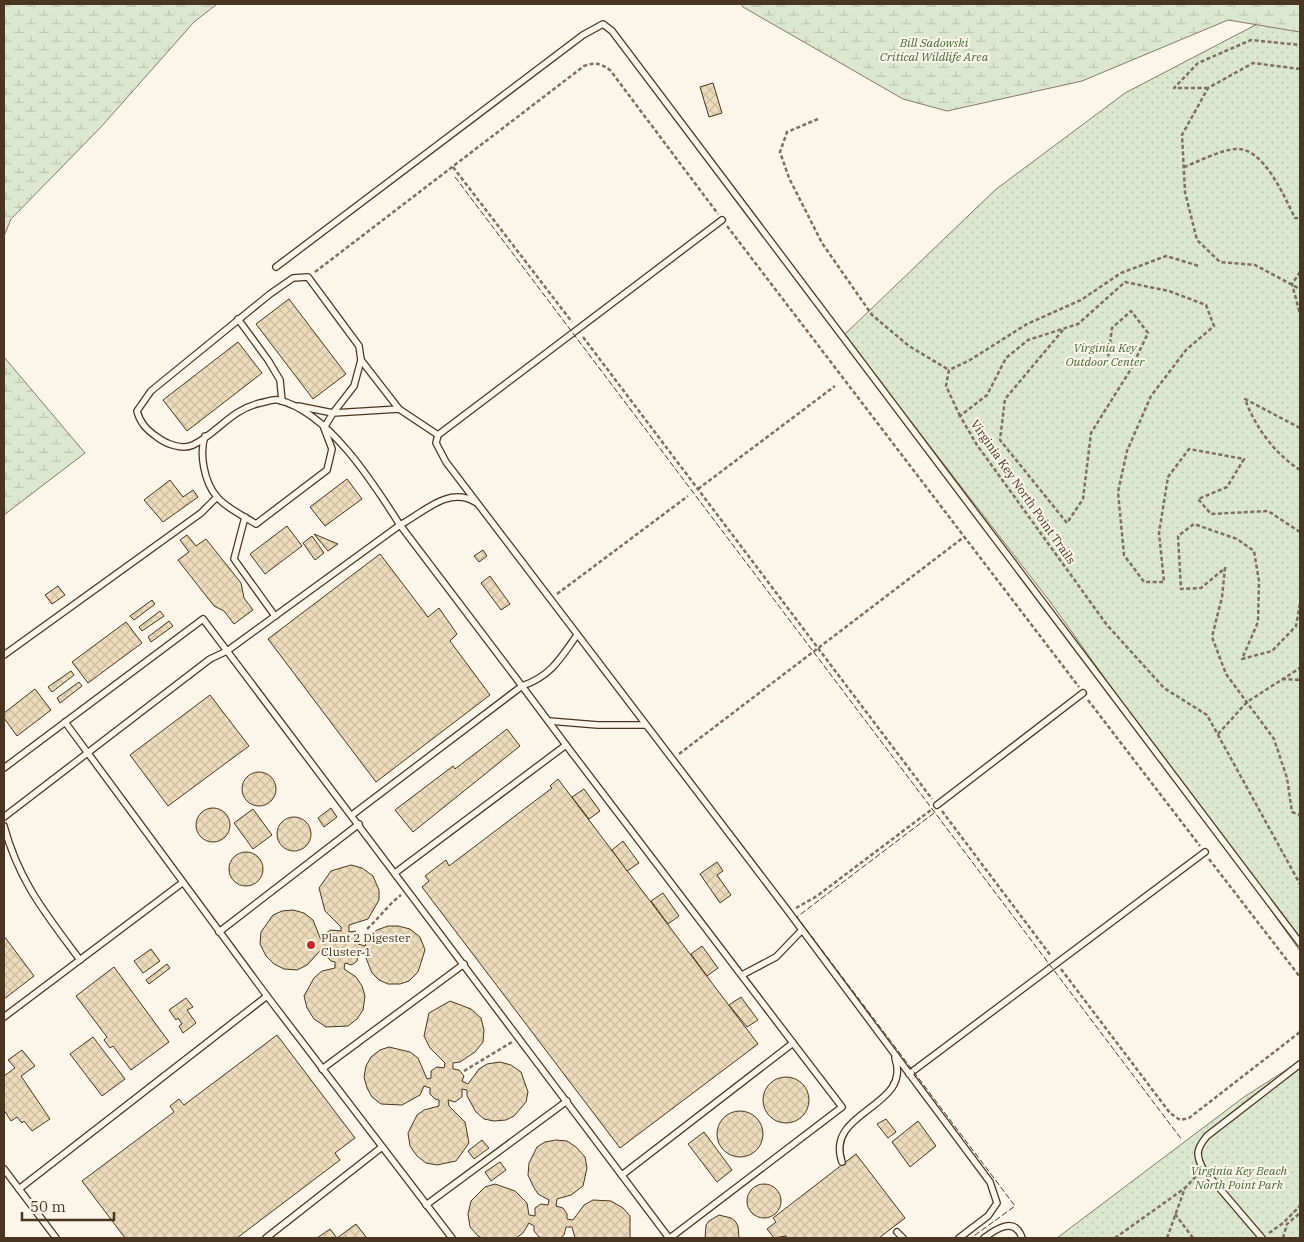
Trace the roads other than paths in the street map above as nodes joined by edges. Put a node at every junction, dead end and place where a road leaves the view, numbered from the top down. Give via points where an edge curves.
1 (722, 220) road end
2 (276, 267) dead end
3 (238, 320) junction
4 (361, 360) junction
5 (282, 401) junction
6 (298, 406) junction
7 (398, 409) junction
8 (333, 413) junction
9 (324, 428) junction
10 (206, 435) junction
11 (438, 435) junction
12 (217, 497) junction
13 (477, 504) junction
14 (245, 517) junction
15 (400, 525) junction
16 (275, 616) junction
17 (577, 635) junction
18 (227, 651) junction
19 (4, 655) edge
20 (522, 686) junction
21 (1083, 693) road end
22 (549, 721) junction
23 (65, 722) junction
24 (646, 725) junction
25 (566, 745) junction
26 (87, 753) junction
27 (4, 768) edge
28 (937, 805) road end
29 (5, 814) edge
30 (352, 815) junction
31 (359, 824) junction
32 (4, 826) edge
33 (1204, 852) road end
34 (395, 873) junction
35 (182, 883) junction
36 (802, 930) junction
37 (219, 932) junction
38 (1300, 943) edge
39 (80, 960) junction
40 (464, 964) junction
41 (742, 975) junction
42 (267, 996) junction
43 (4, 1017) edge
44 (793, 1043) junction
45 (894, 1054) junction
46 (1300, 1064) edge
47 (322, 1069) junction
48 (909, 1074) junction
49 (566, 1101) junction
50 (382, 1147) junction
51 (842, 1162) dead end
52 (4, 1169) edge
53 (622, 1175) junction
54 (19, 1189) junction
55 (426, 1205) junction
56 (897, 1232) dead end
57 (56, 1238) edge
58 (266, 1238) edge
59 (452, 1238) edge
60 (670, 1238) edge
61 (903, 1238) edge
62 (959, 1238) edge
63 (984, 1238) edge
64 (1022, 1238) edge
65 (1262, 1238) edge

1 - 11 lane
2 - 38 lane via 583,35 603,24 612,31 726,180
3 - 4 lane via 293,278 308,277 359,346
3 - 5 lane via 280,380
3 - 10 lane via 151,391 137,411 147,430 176,446 192,446
4 - 7 lane
4 - 8 lane via 354,386
5 - 6 lane
5 - 10 lane via 276,399 245,407
6 - 8 lane
6 - 9 lane
7 - 8 lane
7 - 11 lane
8 - 9 lane
9 - 14 lane via 332,450 327,470 256,524
9 - 15 lane via 372,481
10 - 12 lane via 201,446 204,466
11 - 13 lane via 436,443 442,456
12 - 14 lane
12 - 19 lane via 201,513
13 - 15 lane via 467,497 454,496 435,502
13 - 17 lane
14 - 16 lane via 234,559
15 - 16 lane
15 - 20 lane
16 - 18 lane
17 - 20 lane via 554,668
17 - 24 lane
18 - 23 lane via 203,619
18 - 26 lane via 210,659
18 - 30 lane
20 - 22 lane
20 - 30 lane
21 - 28 lane
22 - 24 lane
22 - 25 lane
23 - 26 lane
23 - 27 lane
24 - 36 lane
25 - 34 lane
25 - 41 lane
26 - 29 lane
26 - 35 lane
30 - 31 lane
31 - 34 lane
31 - 37 lane
32 - 39 lane via 20,874
33 - 48 lane
34 - 40 lane
35 - 37 lane
35 - 39 lane
36 - 41 lane via 776,957
36 - 45 lane
37 - 42 lane
39 - 43 lane
40 - 47 lane
40 - 49 lane
41 - 44 lane
42 - 47 lane
42 - 54 lane
44 - 53 lane
44 - 60 lane via 842,1107
45 - 48 lane
45 - 51 lane via 899,1071 897,1082 889,1093 854,1119 842,1134 837,1149
46 - 65 lane via 1207,1136 1198,1148 1197,1158 1203,1169
47 - 50 lane
48 - 62 lane via 995,1192 997,1203 988,1216
49 - 53 lane
49 - 55 lane
50 - 55 lane
50 - 58 lane
52 - 54 lane
53 - 60 lane
54 - 57 lane
55 - 59 lane
56 - 61 lane
63 - 64 lane via 1002,1226 1013,1226

